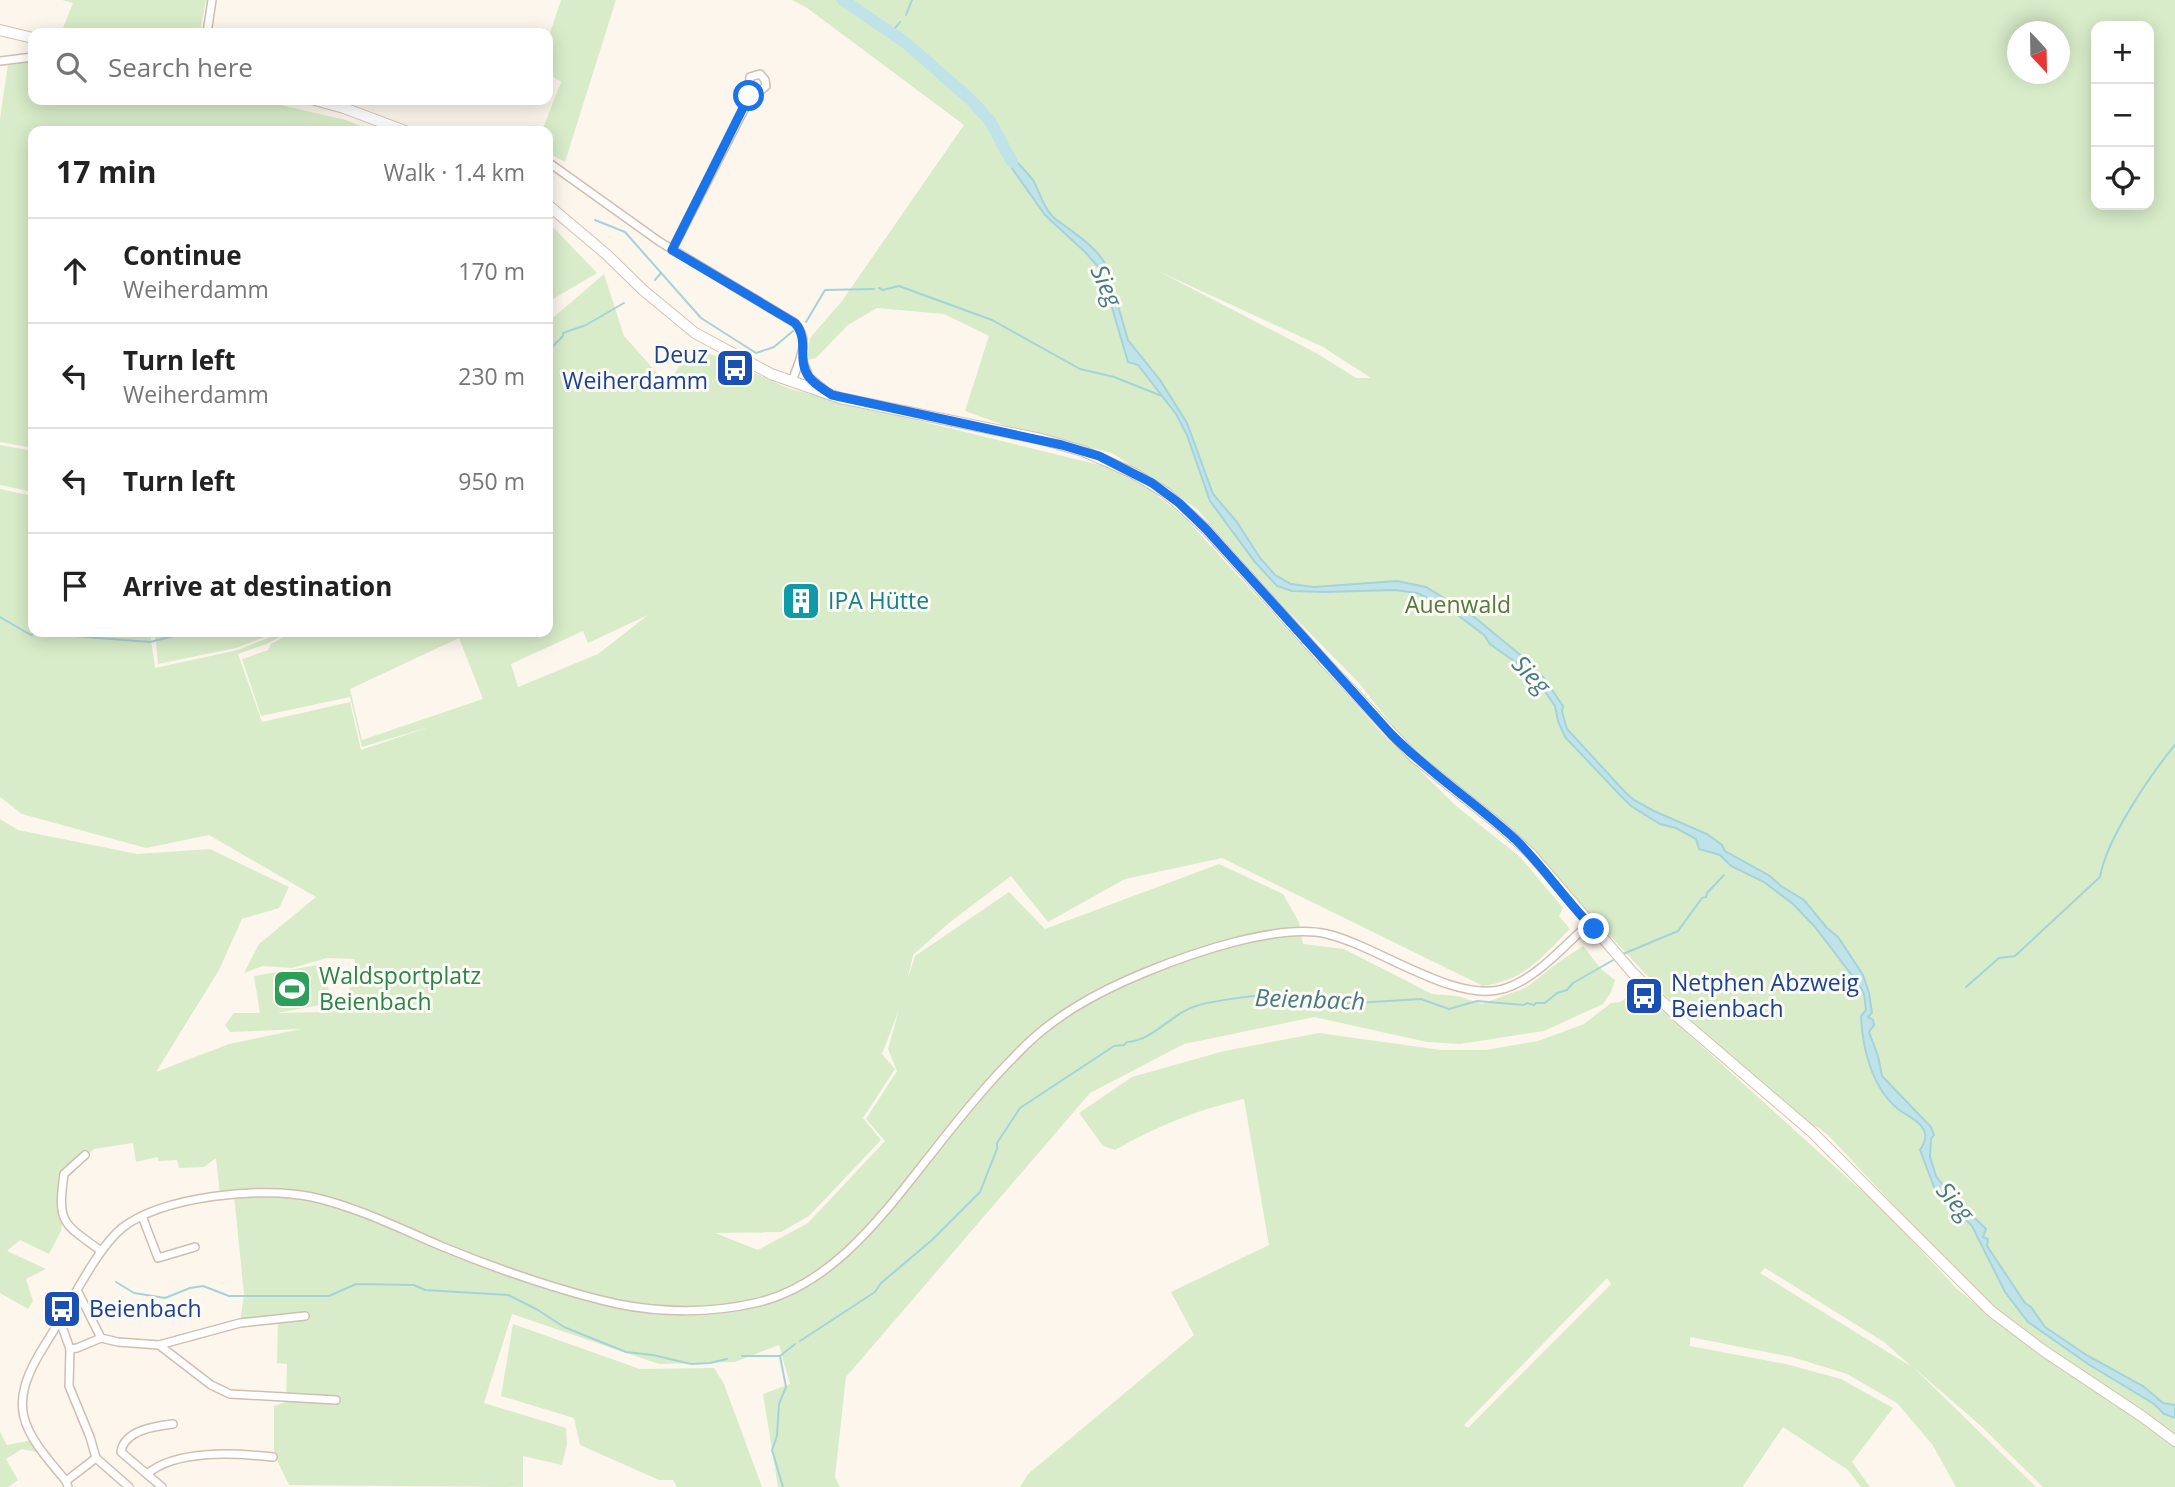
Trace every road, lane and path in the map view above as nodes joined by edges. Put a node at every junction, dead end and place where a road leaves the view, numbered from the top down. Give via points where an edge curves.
1 (212, 0) edge
2 (208, 28) edge
3 (0, 30) edge
4 (28, 37) edge
5 (28, 58) edge
6 (0, 61) edge
7 (748, 102) dead end
8 (333, 105) edge
9 (392, 126) edge
10 (553, 166) edge
11 (553, 209) edge
12 (672, 250) junction
13 (801, 356) junction
14 (792, 382) junction
15 (832, 395) junction
16 (1589, 924) junction
17 (85, 1155) dead end
18 (142, 1216) junction
19 (195, 1247) dead end
20 (102, 1251) junction
21 (78, 1292) junction
22 (305, 1316) dead end
23 (60, 1321) junction
24 (101, 1338) junction
25 (159, 1345) junction
26 (70, 1349) junction
27 (336, 1400) dead end
28 (173, 1424) dead end
29 (2175, 1441) edge
30 (273, 1457) dead end
31 (96, 1458) junction
32 (147, 1474) junction
33 (67, 1484) edge
34 (129, 1487) edge
35 (162, 1487) edge

1 - 2 street
3 - 4 main road
5 - 6 street
7 - 12 street
8 - 9 main road
10 - 12 street
11 - 14 main road via 695,333
12 - 13 street via 795,323 804,340
13 - 14 street
13 - 15 street via 809,377
14 - 15 main road
15 - 16 main road via 1062,445 1099,456 1152,483 1206,529 1414,757 1531,854
16 - 18 street via 1532,974 1493,991 1445,983 1353,941 1316,932 1284,933 1225,945 1115,985 1065,1013 1016,1054 851,1248 804,1283 747,1305 687,1310 620,1305 463,1254 314,1197 256,1194 206,1198
16 - 29 main road via 1695,1033 1812,1132 1991,1311
17 - 20 street via 64,1174 62,1215 67,1226
18 - 19 street via 158,1258
18 - 20 street via 116,1233
20 - 21 street
21 - 23 street
21 - 24 street
22 - 25 street via 240,1322
23 - 26 street
23 - 33 street via 31,1372 22,1412 32,1440
24 - 25 street
24 - 26 street
25 - 27 street via 230,1394
26 - 31 street via 69,1386
28 - 32 street via 135,1433 121,1447 123,1455
30 - 32 street via 228,1453 187,1458 159,1464
31 - 33 street
31 - 34 street
32 - 35 street

